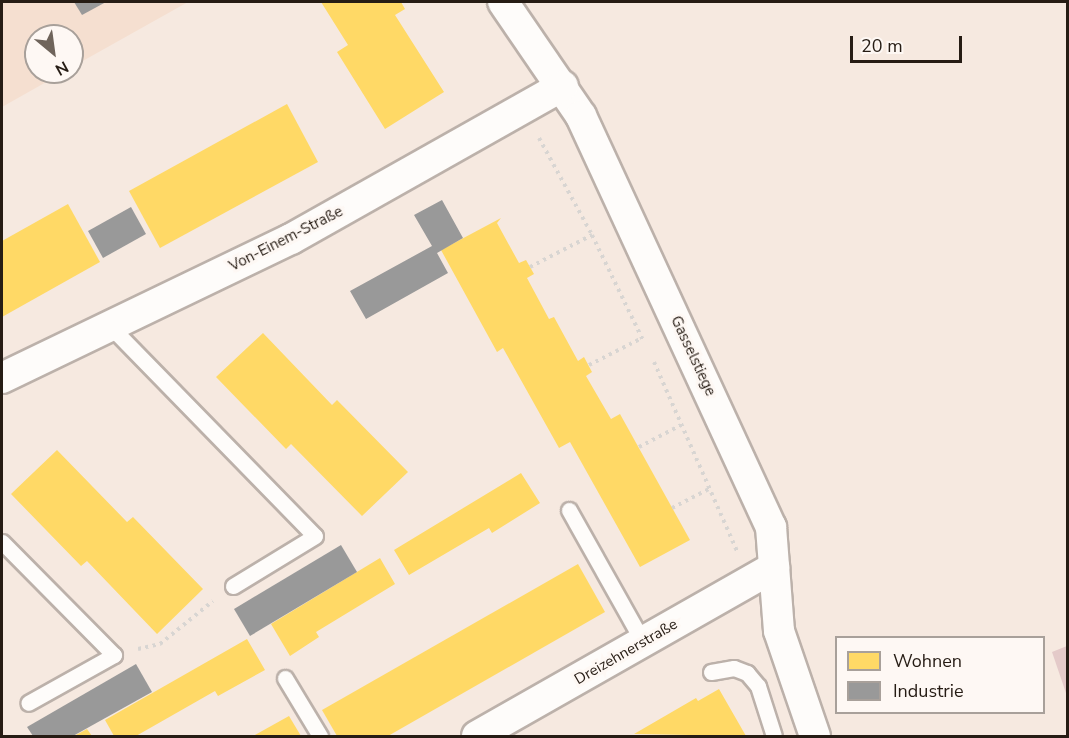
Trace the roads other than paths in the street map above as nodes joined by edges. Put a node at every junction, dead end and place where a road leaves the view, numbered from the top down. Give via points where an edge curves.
1 (503, 2) edge
2 (563, 86) junction
3 (110, 326) junction
4 (2, 378) edge
5 (569, 510) dead end
6 (2, 542) edge
7 (762, 574) junction
8 (233, 586) road end
9 (643, 642) junction
10 (711, 672) dead end
11 (285, 678) dead end
12 (28, 703) dead end
13 (320, 736) edge
14 (477, 736) edge
15 (774, 736) edge
16 (814, 736) edge

1 - 2 street, Gasselstiege via 536,54
2 - 3 street, Von-Einem-Straße via 291,239
2 - 7 street, Gasselstiege via 741,456 771,527
3 - 4 street, Von-Einem-Straße
3 - 8 lane via 315,536
5 - 9 lane
6 - 12 lane via 114,655
7 - 9 street, Dreizehnerstraße
7 - 16 street, Gasselstiege
9 - 14 street, Dreizehnerstraße
10 - 15 lane via 734,668 747,673 758,686
11 - 13 lane

